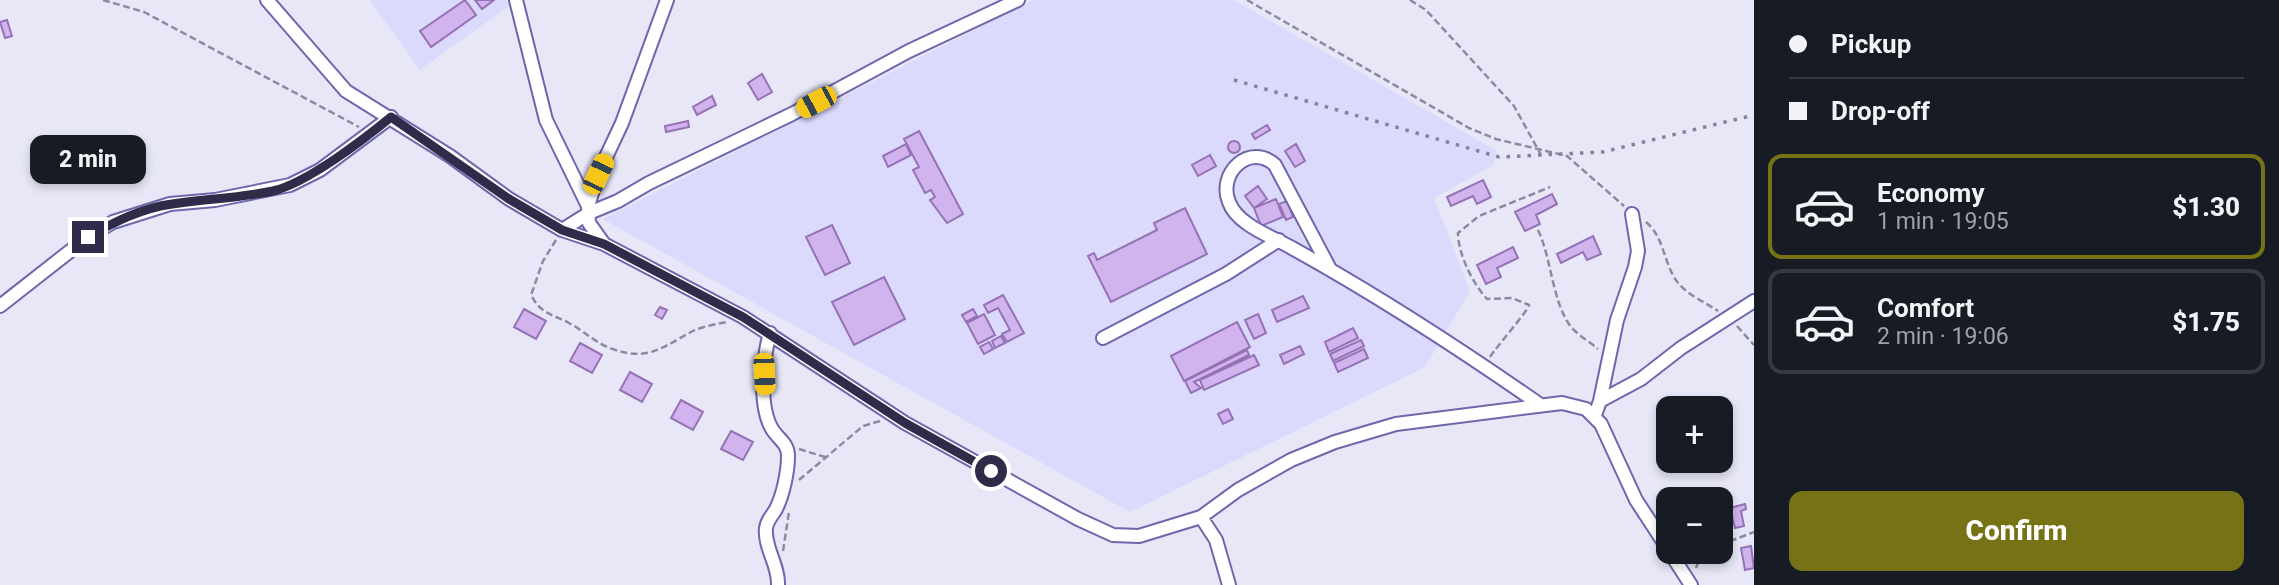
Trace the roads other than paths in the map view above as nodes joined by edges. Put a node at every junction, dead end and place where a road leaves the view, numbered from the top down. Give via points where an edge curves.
1 (267, 0) edge
2 (516, 0) edge
3 (667, 0) edge
4 (1018, 0) edge
5 (391, 117) junction
6 (588, 210) junction
7 (1632, 214) dead end
8 (562, 230) junction
9 (1279, 240) junction
10 (604, 244) junction
11 (1330, 269) junction
12 (1754, 301) edge
13 (0, 306) edge
14 (771, 334) junction
15 (1103, 338) dead end
16 (1600, 401) junction
17 (1539, 404) junction
18 (1595, 415) junction
19 (1201, 517) junction
20 (1656, 530) edge
21 (1678, 564) edge
22 (1691, 583) edge
23 (778, 585) edge
24 (1229, 585) edge

1 - 5 street via 346,91
2 - 6 street via 546,120
3 - 6 street
4 - 6 street via 618,201
5 - 8 street
5 - 13 street via 320,170 290,185 170,204 113,222
6 - 8 street
6 - 10 street via 589,223
7 - 16 street via 1638,251
8 - 10 street
9 - 11 street
9 - 11 street via 1231,209 1227,181 1245,159 1264,157 1275,165
9 - 15 street via 1226,274
10 - 14 street
11 - 17 street
12 - 16 street via 1641,379
14 - 19 street via 905,423 1113,535 1139,536
14 - 23 street via 762,362 765,397 771,428 786,445 788,455 780,498 765,529
16 - 18 street
17 - 18 street via 1573,404
17 - 19 street via 1396,424 1335,442 1291,460
18 - 20 street via 1636,500
19 - 24 street via 1216,540
21 - 22 street

